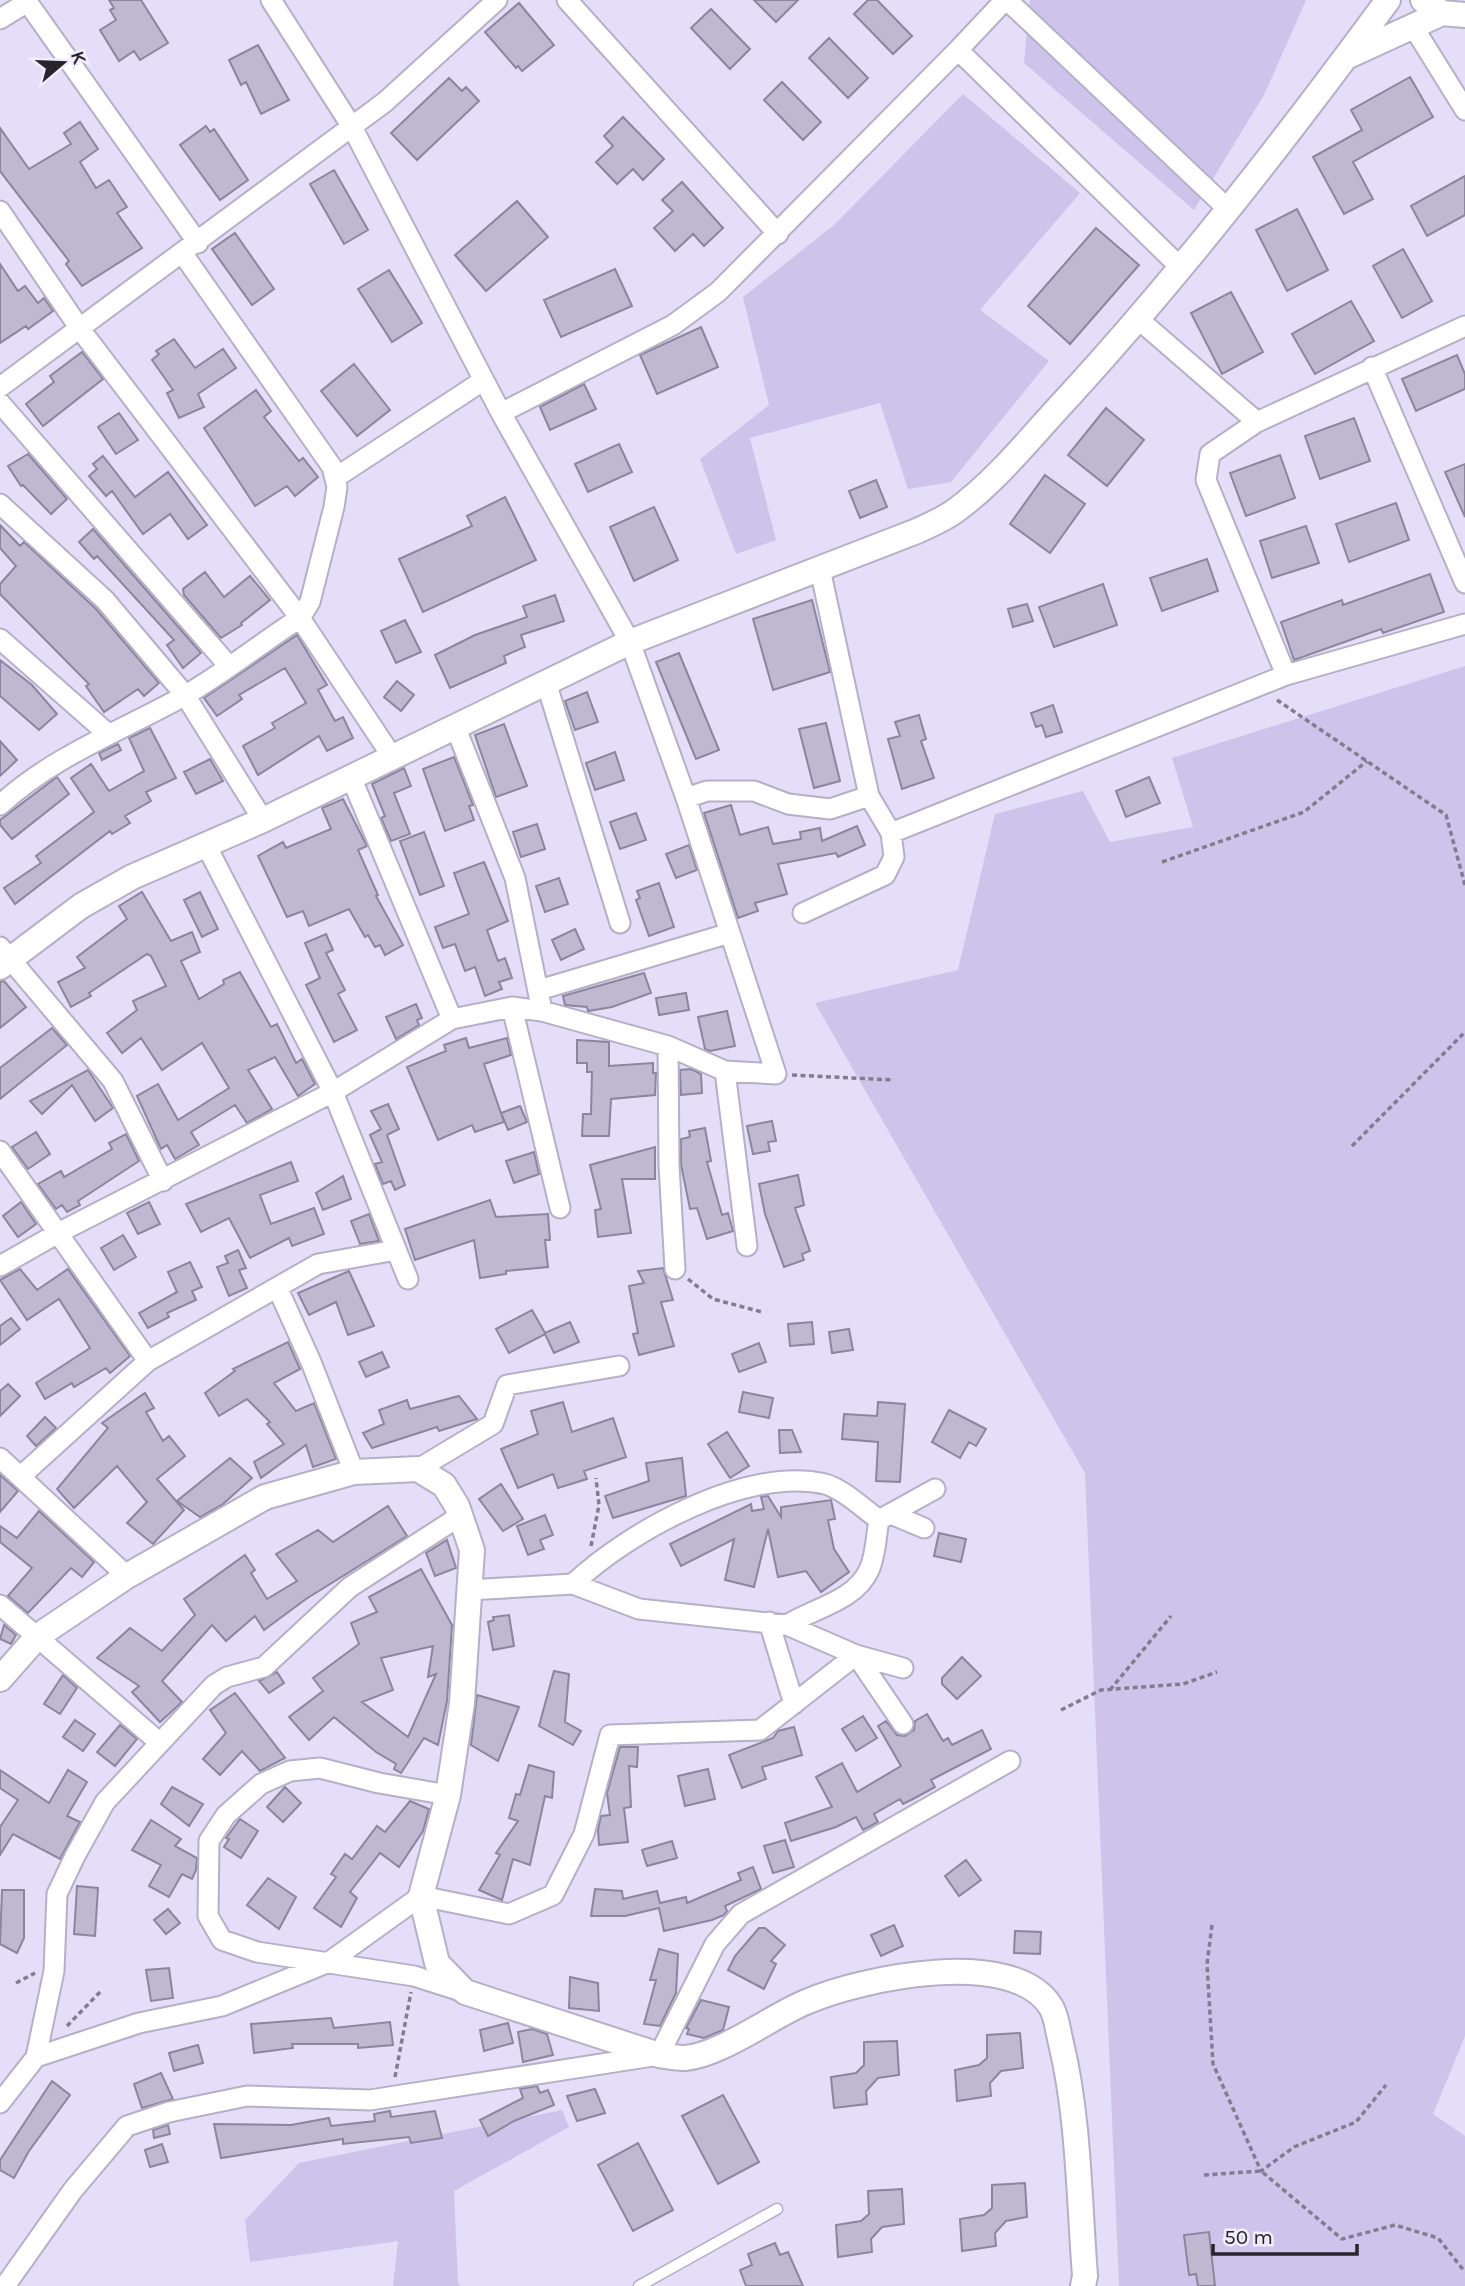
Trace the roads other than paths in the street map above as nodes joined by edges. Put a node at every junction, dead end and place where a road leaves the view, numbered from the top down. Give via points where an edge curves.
1 (271, 0) edge
2 (497, 0) edge
3 (567, 0) edge
4 (1006, 0) edge
5 (1388, 0) edge
6 (26, 2) edge
7 (1443, 10) edge
8 (0, 19) edge
9 (1414, 28) junction
10 (958, 50) junction
11 (1346, 58) junction
12 (1465, 110) edge
13 (352, 127) junction
14 (1229, 210) junction
15 (0, 211) edge
16 (778, 234) junction
17 (190, 248) junction
18 (1181, 268) junction
19 (1137, 318) junction
20 (1465, 326) edge
21 (80, 329) junction
22 (1371, 367) junction
23 (484, 380) junction
24 (0, 387) edge
25 (0, 404) edge
26 (501, 413) junction
27 (1257, 422) junction
28 (335, 478) junction
29 (0, 504) edge
30 (820, 569) junction
31 (1465, 583) edge
32 (300, 618) junction
33 (1465, 624) edge
34 (0, 639) edge
35 (630, 642) junction
36 (228, 665) junction
37 (1286, 676) junction
38 (546, 682) junction
39 (185, 695) junction
40 (455, 726) junction
41 (107, 733) junction
42 (393, 758) junction
43 (351, 777) junction
44 (869, 796) junction
45 (686, 798) junction
46 (0, 805) edge
47 (263, 820) junction
48 (891, 833) junction
49 (206, 847) junction
50 (803, 913) dead end
51 (620, 923) dead end
52 (730, 933) junction
53 (3, 957) edge
54 (539, 990) junction
55 (512, 1007) junction
56 (542, 1011) junction
57 (452, 1019) junction
58 (668, 1046) junction
59 (725, 1071) junction
60 (333, 1092) junction
61 (0, 1150) edge
62 (163, 1181) junction
63 (560, 1208) dead end
64 (60, 1232) junction
65 (747, 1246) dead end
66 (396, 1250) junction
67 (0, 1266) edge
68 (676, 1269) road end
69 (408, 1279) dead end
70 (278, 1289) junction
71 (148, 1361) junction
72 (619, 1366) dead end
73 (0, 1458) edge
74 (418, 1469) junction
75 (354, 1472) junction
76 (21, 1476) junction
77 (935, 1489) dead end
78 (460, 1516) junction
79 (886, 1517) junction
80 (924, 1528) dead end
81 (127, 1577) junction
82 (579, 1578) junction
83 (469, 1590) junction
84 (0, 1605) edge
85 (778, 1623) junction
86 (38, 1636) junction
87 (856, 1655) junction
88 (903, 1668) dead end
89 (0, 1679) edge
90 (794, 1703) junction
91 (903, 1724) dead end
92 (160, 1742) junction
93 (1010, 1761) dead end
94 (449, 1795) junction
95 (421, 1896) junction
96 (329, 1962) junction
97 (465, 1992) junction
98 (659, 2054) junction
99 (36, 2057) junction
100 (0, 2103) edge
101 (777, 2209) dead end
102 (5, 2286) edge
103 (639, 2286) edge
104 (1083, 2286) edge

1 - 13 street
2 - 13 street
3 - 16 street
4 - 10 street
4 - 14 street
5 - 11 street
6 - 8 street
6 - 17 street
7 - 9 street
9 - 11 street
9 - 12 street
10 - 16 street
10 - 18 street
11 - 14 street
13 - 17 street
13 - 23 street
14 - 18 street
15 - 21 street
16 - 26 street via 718,292 673,325
17 - 21 street
17 - 28 street via 327,458
18 - 19 street
19 - 27 street
19 - 30 street via 992,479 953,513
20 - 22 street
21 - 24 street
21 - 32 street
22 - 27 street
22 - 31 street
23 - 26 street
23 - 28 street
25 - 36 street
26 - 35 street
27 - 37 street via 1210,454 1206,480
28 - 32 street via 334,507 310,602
29 - 39 street via 105,600
30 - 35 street
30 - 44 street
32 - 36 street
32 - 42 street
33 - 37 street
34 - 41 street
35 - 38 street
35 - 45 street
36 - 39 street
37 - 48 street
38 - 40 street
38 - 51 street
39 - 41 street
39 - 47 street
40 - 42 street
40 - 54 street via 515,878
41 - 46 street via 25,782
42 - 43 street
43 - 47 street
43 - 57 street
44 - 45 street via 830,808 788,804 754,791 707,792
44 - 48 street
45 - 52 street
47 - 49 street
48 - 50 street via 894,857 886,875
49 - 53 street via 105,891
49 - 60 street
52 - 54 street
52 - 59 street via 776,1074
53 - 62 street via 113,1081
54 - 56 street
55 - 56 street
55 - 57 street
55 - 63 street
56 - 58 street
57 - 60 street
58 - 59 street
58 - 68 street
59 - 65 street
60 - 62 street
60 - 66 street
61 - 64 street
62 - 64 street
64 - 67 street
64 - 71 street
66 - 69 street
66 - 70 street via 318,1264
70 - 71 street
70 - 75 street
71 - 76 street
72 - 74 street via 507,1385 493,1423
73 - 76 street
74 - 75 street
74 - 78 street via 444,1485
75 - 81 street via 265,1497
76 - 81 street
77 - 79 street
78 - 83 street via 472,1550
78 - 92 street via 350,1587 264,1667 214,1685
79 - 80 street
79 - 82 street via 827,1485 779,1482 729,1494 650,1525
79 - 85 street via 869,1570 849,1596
81 - 86 street
82 - 83 street
82 - 85 street via 639,1609
83 - 94 street via 462,1703
84 - 86 street
85 - 87 street
85 - 90 street
86 - 89 street
86 - 92 street
87 - 88 street
87 - 90 street
87 - 91 street
90 - 95 street via 760,1730 610,1735 584,1834 553,1895 509,1914
92 - 99 street via 104,1802 57,1894 54,1971
93 - 98 street via 741,1914 715,1944
94 - 95 street
94 - 96 street via 320,1768 290,1771 261,1784 226,1815 209,1841 206,1880 208,1916 222,1940 257,1952
95 - 96 street
95 - 97 street via 437,1963
96 - 97 street via 414,1976
96 - 99 street via 222,2007 139,2023
97 - 98 street
98 - 102 street via 370,2100 247,2096 127,2126
98 - 104 street via 686,2058 722,2046 807,2002 876,1980 947,1970 1003,1977 1037,1988 1053,2010 1067,2068
99 - 100 street
101 - 103 lane

